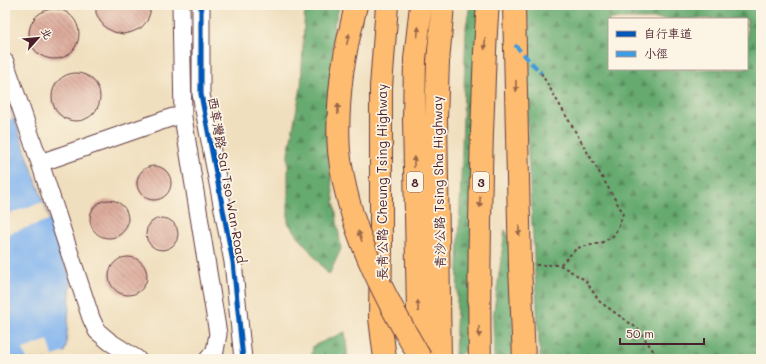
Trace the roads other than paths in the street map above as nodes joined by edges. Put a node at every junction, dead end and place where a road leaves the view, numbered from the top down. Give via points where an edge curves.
1 (173, 5) edge
2 (181, 5) edge
3 (201, 5) edge
4 (356, 5) edge
5 (387, 5) edge
6 (421, 5) edge
7 (443, 5) edge
8 (488, 5) edge
9 (514, 5) edge
10 (181, 30) junction
11 (5, 62) edge
12 (183, 117) junction
13 (40, 163) junction
14 (380, 318) junction
15 (137, 359) edge
16 (208, 359) edge
17 (243, 359) edge
18 (377, 359) edge
19 (385, 359) edge
20 (420, 359) edge
21 (440, 359) edge
22 (480, 359) edge
23 (524, 359) edge

1 - 10 street
2 - 10 street
3 - 17 street, 西草灣路 Sai Tso Wan Road via 201,94 233,262
20 -> 4 highway, bridge via 367,256 352,214 342,172 338,131 339,93
5 - 14 highway, 長青公路 Cheung Tsing Highway, bridge via 381,87
20 -> 6 highway, 青沙公路 Tsing Sha Highway / 8 via 414,120
7 - 21 highway, 青沙公路 Tsing Sha Highway / 8 via 436,120
8 -> 22 highway, 3 via 480,192
9 -> 23 highway
10 - 12 street
11 - 13 street
12 - 13 street via 173,117
12 - 16 street via 218,334 215,352
13 - 15 street via 97,331
14 - 18 highway
14 - 19 highway, 長青公路 Cheung Tsing Highway

